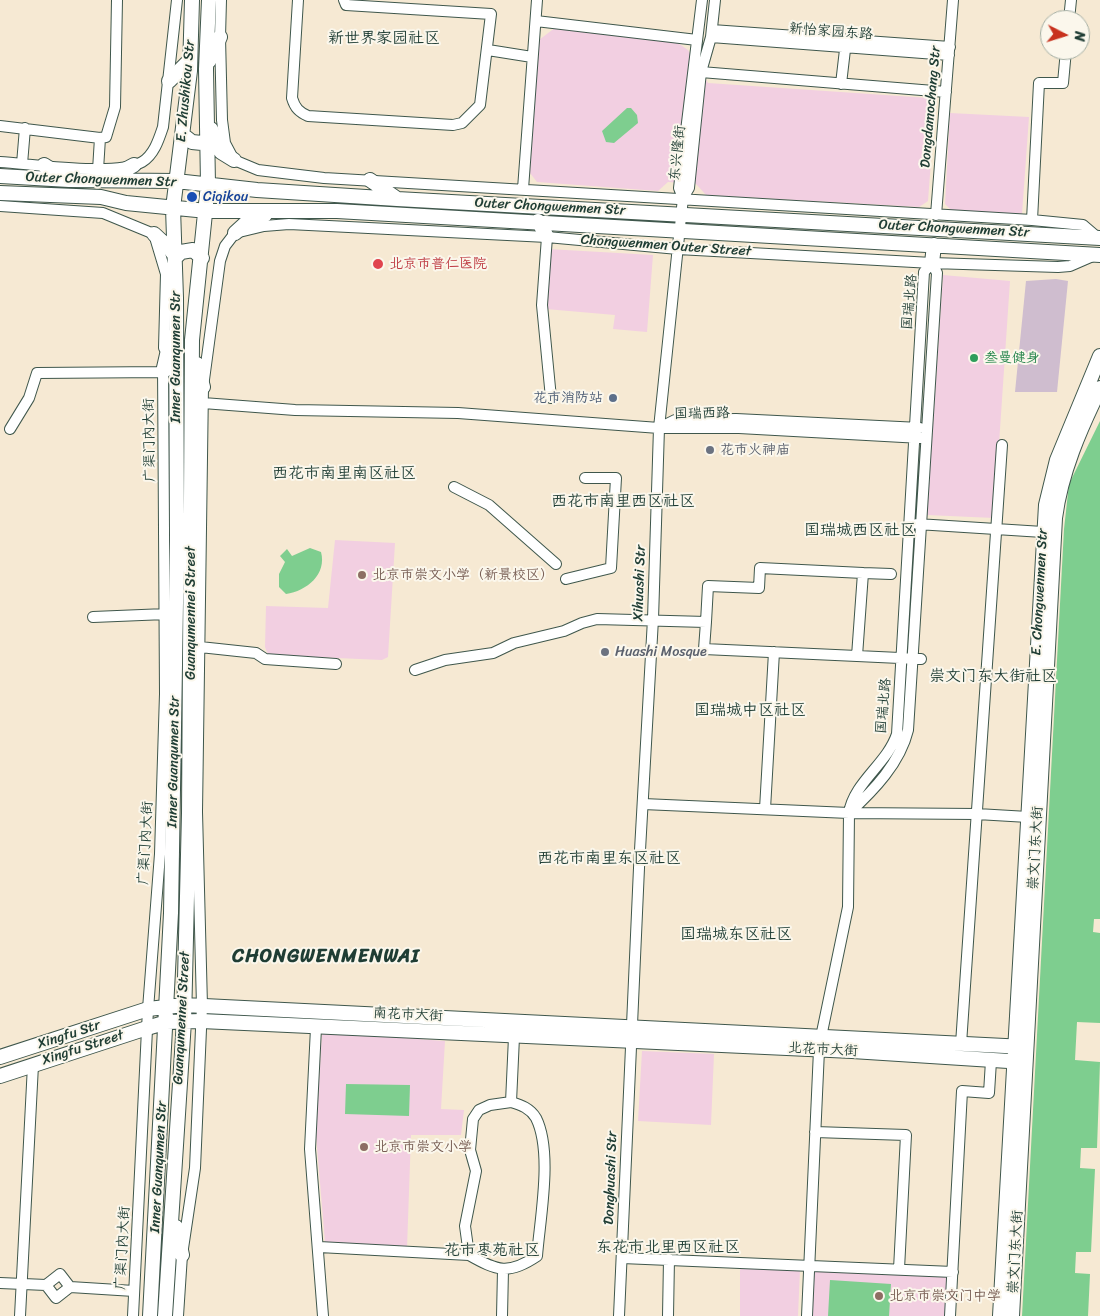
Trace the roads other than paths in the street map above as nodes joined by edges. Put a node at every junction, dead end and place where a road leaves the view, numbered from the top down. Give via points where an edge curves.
1 (117, 0) edge
2 (177, 0) edge
3 (181, 0) edge
4 (192, 0) edge
5 (209, 0) edge
6 (221, 0) edge
7 (298, 0) edge
8 (344, 0) edge
9 (537, 0) edge
10 (702, 0) edge
11 (715, 0) edge
12 (953, 0) edge
13 (536, 21) junction
14 (191, 22) junction
15 (712, 34) junction
16 (220, 37) junction
17 (698, 40) junction
18 (846, 43) junction
19 (488, 50) junction
20 (949, 51) junction
21 (532, 57) junction
22 (190, 60) junction
23 (1065, 60) edge
24 (206, 69) junction
25 (701, 72) junction
26 (169, 81) junction
27 (841, 84) junction
28 (946, 92) junction
29 (207, 122) junction
30 (0, 126) edge
31 (25, 128) junction
32 (183, 135) junction
33 (100, 138) junction
34 (208, 138) junction
35 (234, 160) junction
36 (0, 162) edge
37 (22, 164) junction
38 (44, 165) junction
39 (134, 165) joint
40 (102, 175) junction
41 (0, 176) edge
42 (69, 180) junction
43 (127, 180) junction
44 (370, 180) junction
45 (176, 181) junction
46 (208, 184) junction
47 (257, 190) junction
48 (523, 190) junction
49 (0, 193) edge
50 (683, 198) junction
51 (397, 199) junction
52 (126, 203) junction
53 (0, 206) edge
54 (173, 208) junction
55 (207, 210) junction
56 (281, 211) junction
57 (254, 212) junction
58 (682, 214) junction
59 (1032, 220) junction
60 (538, 221) junction
61 (935, 222) junction
62 (680, 231) junction
63 (154, 234) junction
64 (235, 234) junction
65 (547, 237) junction
66 (1099, 237) edge
67 (934, 245) junction
68 (678, 249) junction
69 (1098, 255) edge
70 (176, 257) junction
71 (202, 258) junction
72 (932, 263) junction
73 (176, 317) junction
74 (192, 340) junction
75 (1100, 356) edge
76 (163, 372) junction
77 (203, 387) junction
78 (1100, 388) edge
79 (551, 398) dead end
80 (203, 403) junction
81 (659, 428) junction
82 (10, 429) dead end
83 (915, 432) junction
84 (927, 433) junction
85 (1002, 445) dead end
86 (585, 478) dead end
87 (454, 487) dead end
88 (916, 524) junction
89 (996, 530) junction
90 (1043, 532) junction
91 (556, 564) dead end
92 (863, 573) junction
93 (891, 574) dead end
94 (566, 579) dead end
95 (166, 614) junction
96 (93, 616) dead end
97 (653, 619) junction
98 (706, 622) junction
99 (200, 647) junction
100 (774, 652) junction
101 (857, 656) junction
102 (901, 658) junction
103 (917, 659) junction
104 (336, 664) dead end
105 (415, 670) dead end
106 (642, 804) junction
107 (765, 809) junction
108 (849, 813) junction
109 (978, 814) junction
110 (1028, 817) junction
111 (184, 1005) junction
112 (168, 1006) junction
113 (202, 1006) junction
114 (148, 1009) junction
115 (184, 1021) junction
116 (201, 1021) junction
117 (167, 1022) junction
118 (147, 1028) junction
119 (316, 1028) junction
120 (631, 1034) junction
121 (514, 1037) junction
122 (820, 1043) junction
123 (961, 1044) junction
124 (1020, 1047) junction
125 (0, 1057) edge
126 (991, 1061) junction
127 (1019, 1062) junction
128 (32, 1065) junction
129 (0, 1076) edge
130 (510, 1102) junction
131 (815, 1132) junction
132 (173, 1208) junction
133 (319, 1247) junction
134 (182, 1255) junction
135 (469, 1256) junction
136 (622, 1258) junction
137 (669, 1259) junction
138 (808, 1265) junction
139 (899, 1268) junction
140 (503, 1270) junction
141 (953, 1272) junction
142 (0, 1283) edge
143 (20, 1284) junction
144 (46, 1285) junction
145 (70, 1287) junction
146 (134, 1291) junction
147 (20, 1316) edge
148 (133, 1316) edge
149 (150, 1316) edge
150 (165, 1316) edge
151 (178, 1316) edge
152 (324, 1316) edge
153 (502, 1316) edge
154 (619, 1316) edge
155 (668, 1316) edge
156 (807, 1316) edge
157 (950, 1316) edge
158 (1000, 1316) edge
159 (1012, 1316) edge

1 - 33 street via 115,107 106,137
2 - 26 street
3 - 14 main road
4 - 14 main road, E. Zhushikou Str
5 - 24 main road, Guanqumennei Street
6 - 16 street
7 - 19 street via 292,98 294,106 308,116 462,123 480,105
8 - 19 street via 346,5 491,14
9 - 13 street
10 - 17 street, 东兴隆街
11 - 15 street, 东兴隆街
12 - 20 street, Dongdamochang Str
13 - 17 street
13 - 21 street
14 - 22 main road, E. Zhushikou Str
15 - 18 street, 新怡家园东路
15 - 25 street, 东兴隆街
16 - 24 main road
16 - 35 street via 222,120 226,143
17 - 50 street, 东兴隆街 via 678,188
18 - 20 street, 新怡家园东路
18 - 27 street
19 - 21 street
20 - 28 street, Dongdamochang Str
21 - 48 street
22 - 26 main road
22 - 32 main road, E. Zhushikou Str
23 - 59 street via 1063,83 1039,83
24 - 29 main road, Guanqumennei Street
25 - 27 street
25 - 50 street, 东兴隆街 via 689,188
26 - 39 street via 164,127 157,144 149,156
27 - 28 street
28 - 61 street, Dongdamochang Str
29 - 34 main road, Guanqumennei Street
29 - 35 main road via 220,152
30 - 31 street
31 - 33 street
31 - 37 street
32 - 34 main road via 196,143
32 - 45 main road, E. Zhushikou Str
33 - 40 street
34 - 46 main road, Guanqumennei Street
35 - 44 street via 258,170
36 - 37 street
37 - 38 street
38 - 40 street
38 - 42 main road
39 - 40 main road
40 - 42 main road, Outer Chongwenmen Str
40 - 43 main road, Outer Chongwenmen Str
41 - 42 main road, Outer Chongwenmen Str
43 - 45 main road, Outer Chongwenmen Str
43 - 52 main road via 133,184 136,193
44 - 48 street
44 - 51 main road
45 - 46 main road, Outer Chongwenmen Str
45 - 54 main road, E. Zhushikou Str
46 - 47 main road, Outer Chongwenmen Str
46 - 55 main road, Guanqumennei Street
47 - 51 main road, Outer Chongwenmen Str
47 - 57 main road via 251,202
48 - 50 street
49 - 52 main road, Chongwenmen Outer Street via 101,197
50 - 58 street, Xihuashi Str
50 - 61 street
51 - 58 main road, Outer Chongwenmen Str
52 - 54 main road, Chongwenmen Outer Street
53 - 63 street via 103,213
54 - 55 main road, Chongwenmen Outer Street
54 - 70 main road, Inner Guanqumen Str
55 - 57 main road, Chongwenmen Outer Street
55 - 71 main road, Guanqumennei Street
56 - 57 main road, Chongwenmen Outer Street
56 - 60 main road, Chongwenmen Outer Street
56 - 64 main road via 247,222
58 - 61 main road, Outer Chongwenmen Str
58 - 62 street, Xihuashi Str
59 - 61 street
59 - 66 street via 1083,225
60 - 62 main road, Chongwenmen Outer Street
60 - 65 main road
61 - 66 main road, Outer Chongwenmen Str
62 - 67 main road, Outer Chongwenmen Str
62 - 68 street, Xihuashi Str
63 - 70 main road
63 - 76 street, 广渠门内大街 via 166,274
64 - 65 street, Chongwenmen Outer Street via 264,226 289,224
64 - 77 street via 225,246 220,261
65 - 68 street, Chongwenmen Outer Street
65 - 79 street via 542,305
67 - 69 main road, Outer Chongwenmen Str
67 - 72 main road
68 - 72 street, Chongwenmen Outer Street
68 - 81 street, Xihuashi Str
69 - 72 street, Chongwenmen Outer Street via 1065,267
70 - 71 main road via 181,252 193,250
70 - 73 main road, Inner Guanqumen Str
71 - 74 main road, Guanqumennei Street via 195,294
72 - 83 street, 国瑞北路 via 924,272
72 - 84 street, 国瑞北路 via 937,273
73 - 76 main road
73 - 112 main road, Inner Guanqumen Str via 177,541
74 - 77 main road
74 - 111 main road, Guanqumennei Street via 189,813
75 - 90 main road, E. Chongwenmen Str via 1052,476
76 - 82 street via 37,372 29,398
76 - 95 street, 广渠门内大街
77 - 80 street
78 - 124 main road, 崇文门东大街 via 1069,459 1057,498
80 - 81 street via 295,410 458,412
80 - 99 street
81 - 83 street, 国瑞西路 via 675,420 728,419
81 - 97 street, Xihuashi Str
83 - 84 street, 国瑞西路
83 - 102 street, 国瑞北路
84 - 88 street, 国瑞北路
85 - 89 street
86 - 94 street via 616,478 611,568
87 - 91 street via 489,505
88 - 89 street
88 - 103 street, 国瑞北路
89 - 90 street
89 - 109 street
90 - 110 main road, E. Chongwenmen Str
92 - 93 street
92 - 98 street via 760,568 759,588 708,586
92 - 101 street
95 - 96 street
95 - 114 street, 广渠门内大街 via 160,854
97 - 98 street
97 - 105 street via 590,621 564,631 514,642 493,653 445,660
97 - 106 street, Xihuashi Str
98 - 100 street via 704,649
99 - 104 street via 256,653 265,659
99 - 113 street via 197,812
100 - 101 street
100 - 107 street
101 - 102 street
102 - 103 street
102 - 108 street, 国瑞北路 via 897,734 852,800
103 - 108 street, 国瑞北路 via 905,744 900,755
106 - 107 street
106 - 120 street, Xihuashi Str
107 - 108 street
108 - 109 street
108 - 122 street via 848,906
109 - 110 street
109 - 123 street
110 - 124 main road, E. Chongwenmen Str
111 - 112 main road, 南花市大街
111 - 113 main road, 南花市大街
111 - 115 main road, Guanqumennei Street
112 - 114 main road, Xingfu Str
112 - 117 main road, Inner Guanqumen Str
113 - 116 street
113 - 120 main road, 南花市大街
114 - 118 street, 广渠门内大街
114 - 125 main road, Xingfu Str
115 - 116 main road, 南花市大街
115 - 117 main road, 南花市大街
115 - 132 main road, Guanqumennei Street
116 - 119 main road, 南花市大街
116 - 134 street via 195,1168
117 - 118 main road, Xingfu Street
117 - 149 main road, Inner Guanqumen Str
118 - 128 main road, Xingfu Street
118 - 146 street, 广渠门内大街
119 - 121 main road, 南花市大街
119 - 133 street via 310,1149
120 - 121 main road, 南花市大街
120 - 122 main road, 北花市大街
120 - 136 street, Donghuashi Str
121 - 130 street
122 - 123 main road, 北花市大街
122 - 126 main road, 北花市大街
122 - 131 street
123 - 124 main road, 北花市大街
124 - 127 main road
126 - 127 main road, 北花市大街
126 - 141 street via 989,1093 962,1091
127 - 158 main road, 崇文门东大街
127 - 159 main road, 崇文门东大街
128 - 129 main road, Xingfu Street
128 - 143 street
130 - 135 street via 479,1110 473,1119 470,1150 476,1171 465,1226
130 - 140 street via 524,1106 536,1118 546,1154 537,1256 523,1266
131 - 138 street
131 - 139 street via 906,1135
132 - 134 main road
132 - 150 main road, Guanqumennei Street
133 - 135 street
133 - 152 street
134 - 151 street
135 - 140 street
136 - 137 street
136 - 154 street, Donghuashi Str
137 - 138 street
137 - 155 street
138 - 139 street
138 - 156 street
139 - 141 street
140 - 153 street
141 - 157 street
142 - 143 street
143 - 144 street
143 - 147 street
144 - 145 street via 60,1274
144 - 145 street via 56,1298
145 - 146 street
146 - 148 street, 广渠门内大街

